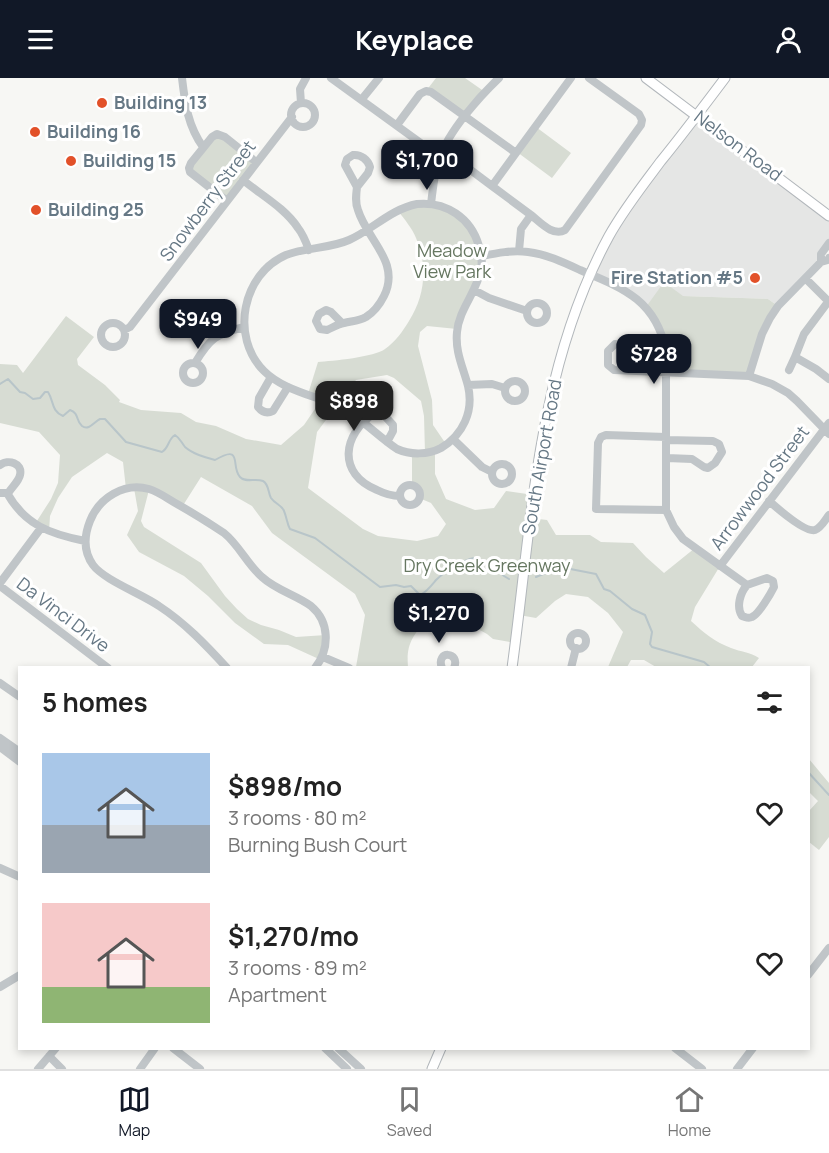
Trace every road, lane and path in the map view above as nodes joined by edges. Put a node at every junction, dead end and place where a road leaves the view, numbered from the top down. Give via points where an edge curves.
1 (182, 78) edge
2 (306, 78) edge
3 (331, 78) edge
4 (379, 78) edge
5 (499, 78) edge
6 (572, 78) edge
7 (590, 78) edge
8 (646, 78) edge
9 (725, 78) edge
10 (362, 99) junction
11 (301, 103) junction
12 (465, 116) junction
13 (696, 116) junction
14 (292, 117) junction
15 (397, 125) junction
16 (422, 144) dead end
17 (203, 147) junction
18 (516, 153) junction
19 (456, 159) dead end
20 (256, 162) junction
21 (243, 180) junction
22 (492, 186) junction
23 (357, 187) dead end
24 (227, 201) junction
25 (431, 204) junction
26 (531, 214) junction
27 (829, 216) edge
28 (367, 230) junction
29 (829, 243) edge
30 (309, 250) junction
31 (519, 251) junction
32 (482, 256) junction
33 (829, 258) edge
34 (821, 262) junction
35 (591, 274) junction
36 (806, 279) junction
37 (474, 290) junction
38 (829, 302) edge
39 (527, 312) dead end
40 (342, 323) dead end
41 (244, 327) junction
42 (124, 330) dead end
43 (795, 357) junction
44 (195, 363) dead end
45 (789, 370) dead end
46 (644, 371) junction
47 (667, 372) junction
48 (749, 376) junction
49 (271, 377) junction
50 (829, 378) edge
51 (468, 385) junction
52 (288, 387) junction
53 (505, 388) dead end
54 (363, 423) junction
55 (827, 429) edge
56 (666, 438) junction
57 (453, 439) junction
58 (387, 442) junction
59 (667, 458) junction
60 (0, 465) edge
61 (492, 472) dead end
62 (4, 493) edge
63 (400, 496) dead end
64 (769, 501) junction
65 (666, 510) junction
66 (829, 515) edge
67 (41, 528) junction
68 (84, 541) junction
69 (720, 566) junction
70 (0, 585) edge
71 (747, 585) junction
72 (576, 648) dead end
73 (323, 657) junction
74 (105, 666) edge
75 (225, 666) edge
76 (316, 666) edge
77 (344, 666) edge
78 (441, 666) edge
79 (454, 666) edge
80 (512, 666) edge
81 (572, 666) edge
82 (0, 683) edge
83 (18, 696) edge
84 (0, 738) edge
85 (0, 747) edge
86 (18, 751) edge
87 (18, 760) edge
88 (0, 868) edge
89 (18, 876) edge
90 (829, 948) edge
91 (810, 972) edge
92 (18, 976) edge
93 (0, 987) edge
94 (54, 1050) edge
95 (154, 1050) edge
96 (176, 1050) edge
97 (327, 1050) edge
98 (340, 1050) edge
99 (440, 1050) edge
100 (678, 1050) edge
101 (751, 1050) edge
102 (49, 1056) junction
103 (38, 1069) edge
104 (62, 1069) edge
105 (140, 1069) edge
106 (200, 1069) edge
107 (347, 1069) edge
108 (362, 1069) edge
109 (432, 1069) edge
110 (702, 1069) edge
111 (737, 1069) edge

1 - 17 street via 188,119
2 - 11 street via 300,89
3 - 10 street
4 - 10 street
5 - 12 street
6 - 18 street
7 - 26 street via 639,114 642,125 564,231 554,232
8 - 13 main road, Nelson Road
9 - 13 main road, South Airport Road
10 - 15 street
11 - 14 street via 293,108
11 - 14 street via 314,109 312,122 300,126
12 - 15 street via 426,92
12 - 18 street
12 - 25 street via 441,154
13 - 27 main road, Nelson Road
13 - 35 main road, South Airport Road via 622,214
14 - 20 street, Snowberry Street
15 - 16 street
17 - 20 street via 214,135 220,135
17 - 24 street via 190,171
18 - 22 street
19 - 22 street
20 - 21 street, Snowberry Street
21 - 24 street, Snowberry Street
21 - 30 street via 294,222
22 - 26 street
23 - 28 street via 356,205
24 - 42 street, Snowberry Street
25 - 28 street via 406,207
25 - 32 street via 451,210 466,221
26 - 31 street via 520,229
28 - 30 street via 344,242
28 - 40 street via 387,263 387,288 370,315
29 - 34 street via 821,254
30 - 41 street via 279,259 260,276 247,301
31 - 32 street
31 - 35 street via 548,256
32 - 37 street
33 - 34 street
34 - 36 street
35 - 47 street via 626,290 646,307 664,341
35 - 80 main road, South Airport Road via 566,338 550,398
36 - 38 street
36 - 48 street via 770,318
37 - 39 street
37 - 51 street via 457,329 457,349
38 - 43 street via 804,334
41 - 44 street via 215,337
41 - 49 street via 254,357
43 - 45 street
43 - 50 street
46 - 46 street via 628,345 615,345 608,351 612,369
46 - 47 street
47 - 48 street
47 - 56 street
48 - 55 street via 785,391
49 - 52 street
49 - 52 street via 258,401 263,411 273,411
51 - 53 street
51 - 57 street via 468,414
52 - 54 street via 345,410
54 - 58 street
54 - 58 street via 375,413 386,416 394,427
54 - 63 street via 349,445 353,471 368,486
55 - 64 street, Arrowwood Street
56 - 59 street
56 - 59 street via 713,441 722,452 708,468 692,459
56 - 65 street via 601,437 596,509
57 - 58 street via 438,449 418,454 400,451
57 - 61 street
59 - 65 street
60 - 62 street via 11,462 20,471 19,478
62 - 67 street
64 - 66 street via 810,530 819,528
64 - 69 street, Arrowwood Street
65 - 69 street via 683,539
67 - 68 street
67 - 70 street
68 - 73 street via 93,514 110,495 135,488 149,489 224,533 264,579 315,609 326,630
68 - 75 street via 89,558 99,570 172,615
69 - 71 street
70 - 74 street, Da Vinci Drive
71 - 71 street via 767,578 774,586 750,617 741,615 739,610
72 - 81 street
73 - 76 street
73 - 77 street
78 - 79 street via 441,659 447,655 455,659
82 - 83 street
84 - 86 street
85 - 87 street
88 - 89 street
90 - 91 street
92 - 93 street
94 - 102 street
95 - 105 street
96 - 106 street
97 - 107 street
98 - 108 street
99 - 109 main road
100 - 110 street
101 - 111 street
102 - 103 street
102 - 104 street

